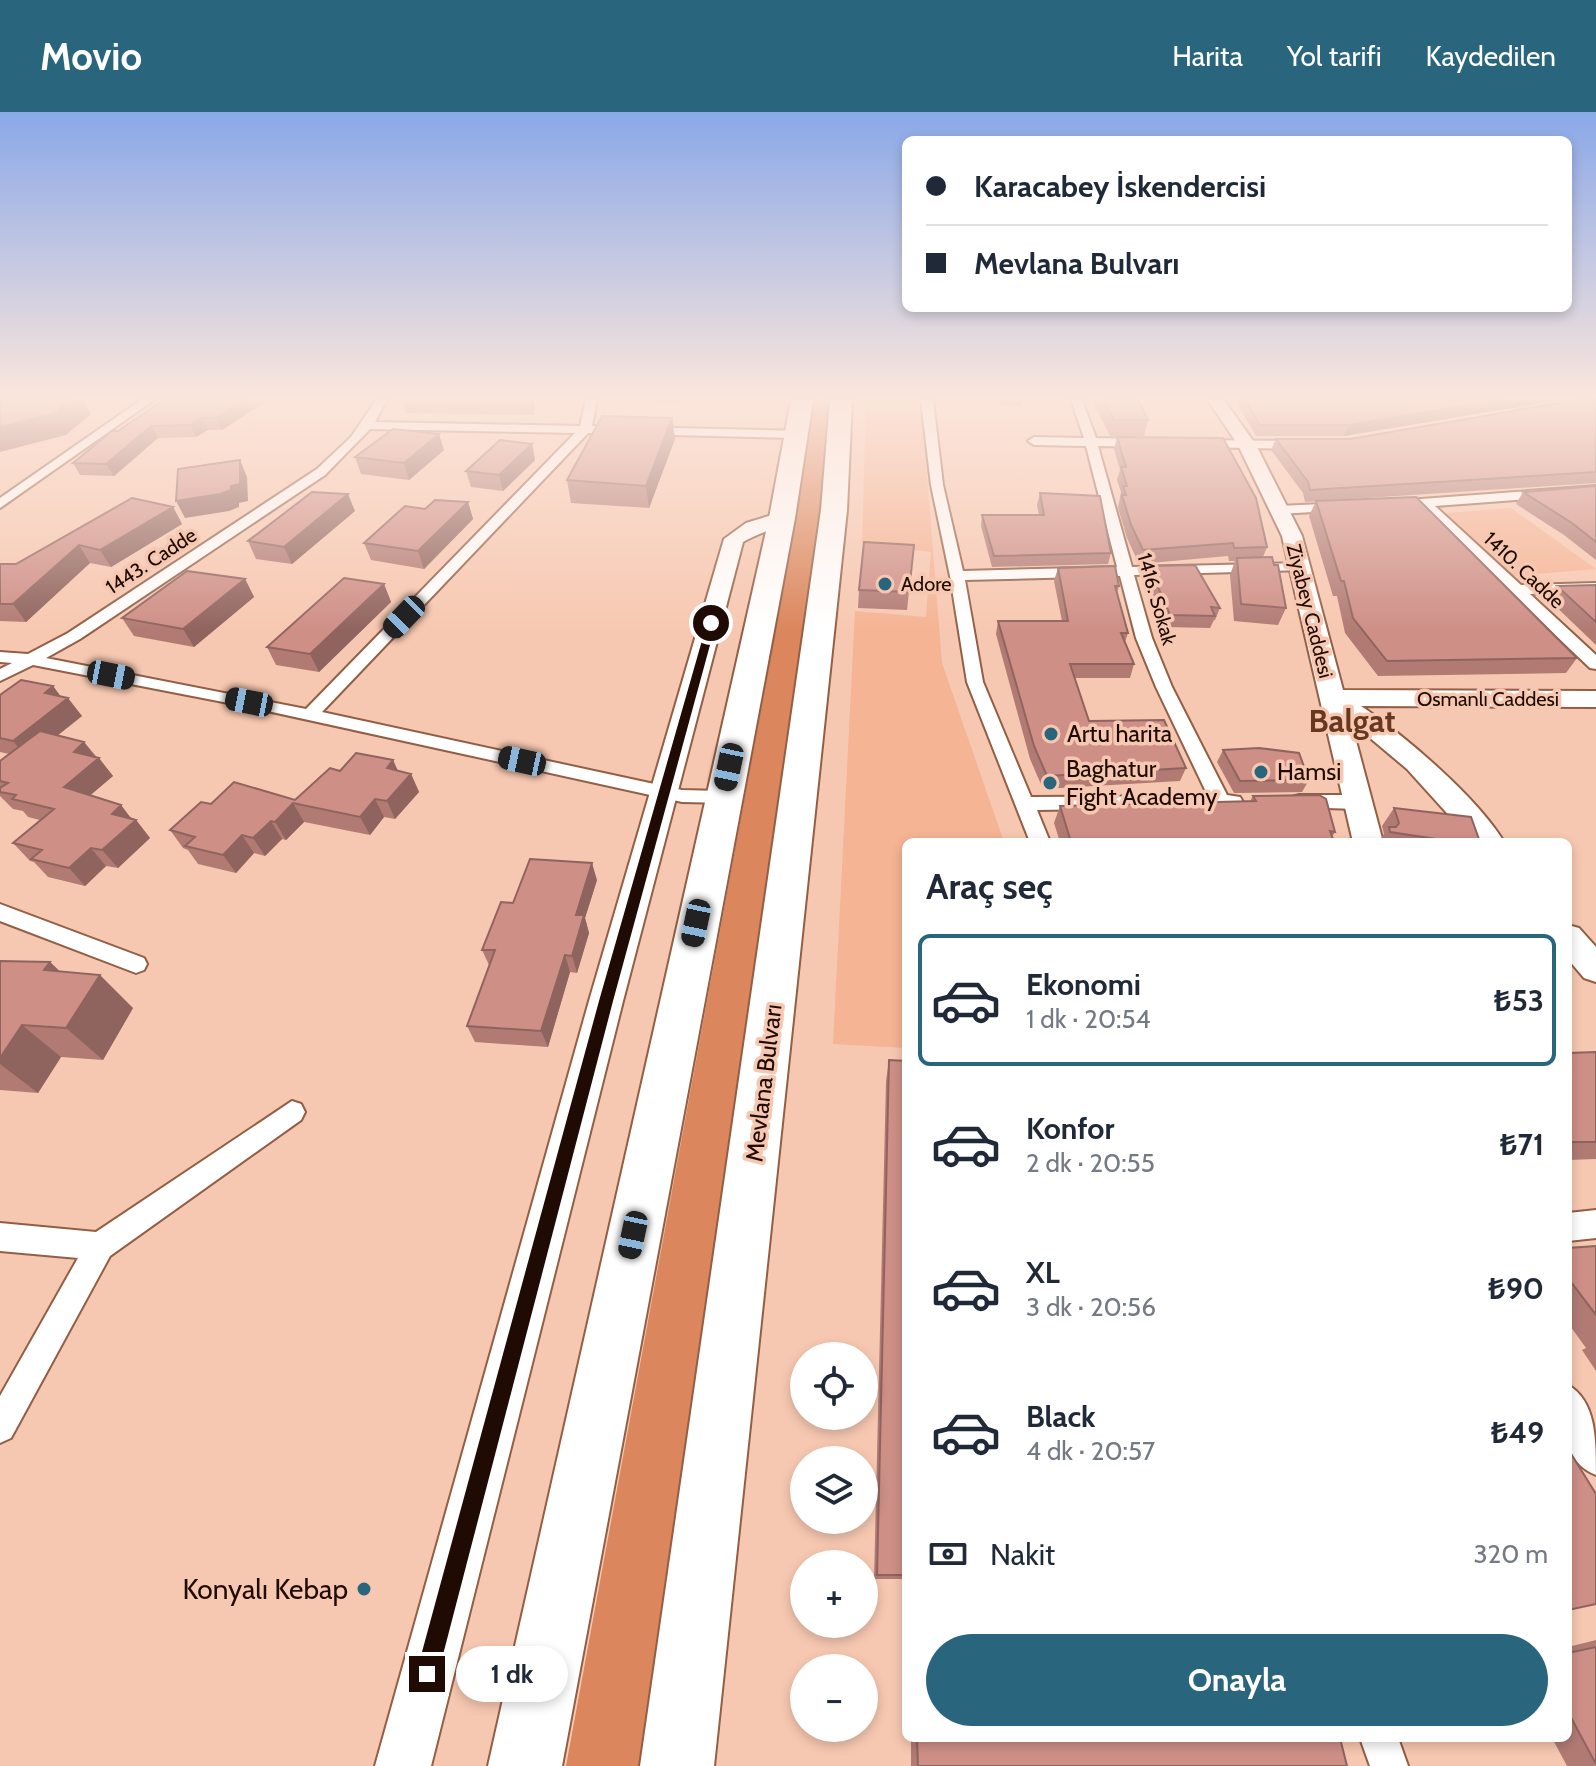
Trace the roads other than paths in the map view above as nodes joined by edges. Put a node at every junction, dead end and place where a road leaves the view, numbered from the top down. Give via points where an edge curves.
1 (38, 477) edge
2 (312, 477) edge
3 (539, 477) edge
4 (789, 477) edge
5 (835, 477) edge
6 (936, 477) edge
7 (1101, 477) edge
8 (1263, 477) edge
9 (1596, 490) edge
10 (0, 504) edge
11 (1425, 504) junction
12 (1381, 506) edge
13 (1352, 507) edge
14 (1279, 510) junction
15 (782, 518) junction
16 (1302, 566) junction
17 (1128, 570) junction
18 (957, 576) junction
19 (1596, 587) edge
20 (1516, 590) junction
21 (0, 657) edge
22 (28, 659) junction
23 (1596, 664) edge
24 (0, 676) edge
25 (1332, 698) junction
26 (1596, 699) edge
27 (309, 716) junction
28 (665, 792) junction
29 (722, 798) junction
30 (1221, 802) junction
31 (1252, 802) edge
32 (1282, 802) edge
33 (1358, 802) junction
34 (1026, 804) junction
35 (1039, 838) edge
36 (1367, 838) edge
37 (1486, 838) edge
38 (0, 912) edge
39 (136, 964) dead end
40 (292, 1112) dead end
41 (1596, 1224) edge
42 (1572, 1227) edge
43 (0, 1237) edge
44 (100, 1246) junction
45 (1572, 1414) edge
46 (0, 1427) edge
47 (1596, 1452) edge
48 (1380, 1742) edge
49 (403, 1766) edge
50 (525, 1766) edge
51 (677, 1766) edge
52 (1389, 1766) edge

1 - 10 street
2 - 22 street, 1443. Cadde via 74,636
3 - 27 street
4 - 15 highway
5 - 51 highway, Mevlana Bulvarı
6 - 18 street
7 - 17 street, 1416. Sokak
8 - 14 street, Ziyabey Caddesi
9 - 11 street
11 - 12 street
11 - 20 street, 1410. Cadde
13 - 14 street
14 - 16 street, Ziyabey Caddesi
15 - 28 street via 734,539
15 - 29 highway
16 - 17 street
16 - 25 street, Ziyabey Caddesi
17 - 18 street
17 - 30 street, 1416. Sokak via 1154,663
18 - 34 street via 975,682
19 - 20 street
20 - 23 street, 1410. Cadde
21 - 22 street
22 - 24 street, 1443. Cadde
22 - 27 street
25 - 26 street, Osmanlı Caddesi
25 - 33 street, Ziyabey Caddesi
25 - 37 street via 1383,732
27 - 28 street
28 - 29 street
28 - 49 street
29 - 50 highway
30 - 31 street
30 - 34 street
32 - 33 street
33 - 36 street, Ziyabey Caddesi
34 - 35 street
38 - 39 street
40 - 44 street
41 - 42 street
43 - 44 street
44 - 46 street
45 - 47 street
48 - 52 street

